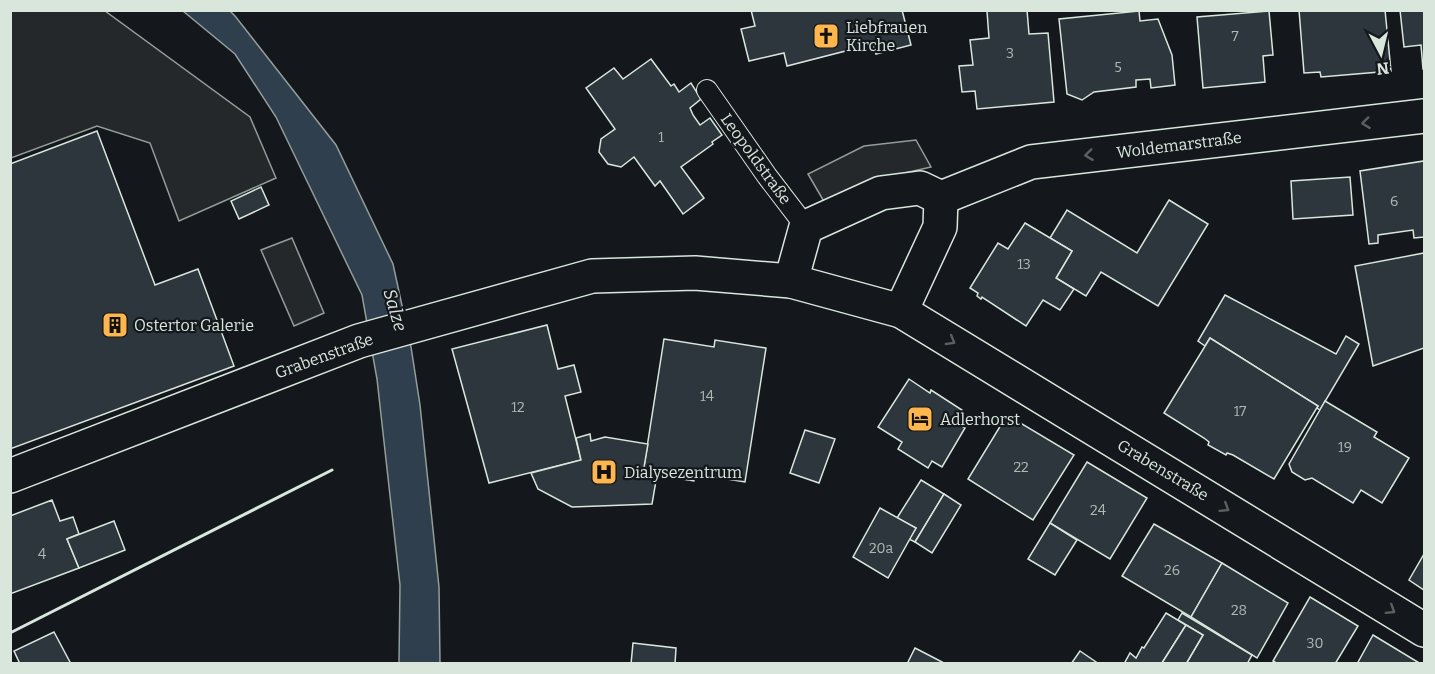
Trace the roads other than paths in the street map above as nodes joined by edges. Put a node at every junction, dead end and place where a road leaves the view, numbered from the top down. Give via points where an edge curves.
1 (707, 90) dead end
2 (1425, 116) edge
3 (941, 198) junction
4 (806, 227) junction
5 (791, 281) junction
6 (901, 311) junction
7 (10, 476) edge
8 (1425, 630) edge

1 - 4 lane, Leopoldstraße
2 -> 3 street, Woldemarstraße via 1031,162
3 - 4 street via 920,188 881,193
3 - 6 street via 940,227
4 - 5 street
5 - 6 street, Grabenstraße
5 - 7 street, Grabenstraße via 695,273 592,276 358,341
6 -> 8 street, Grabenstraße

